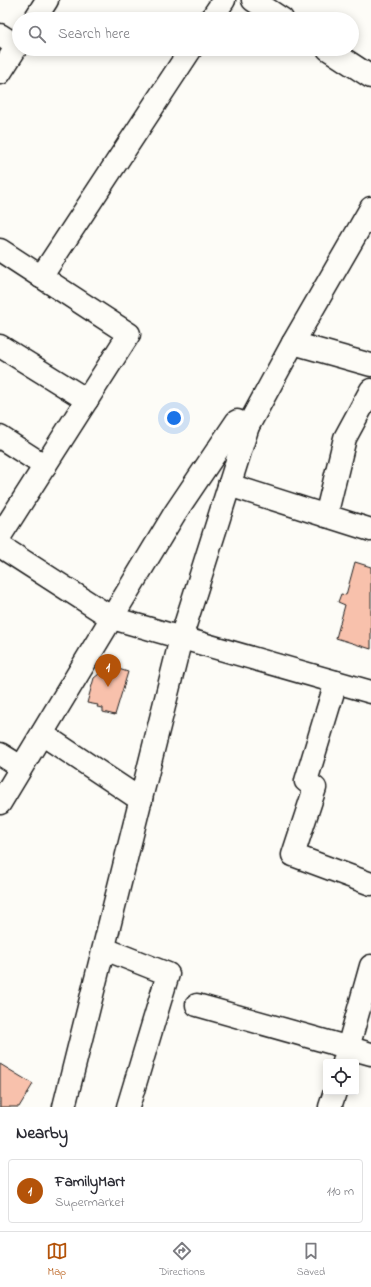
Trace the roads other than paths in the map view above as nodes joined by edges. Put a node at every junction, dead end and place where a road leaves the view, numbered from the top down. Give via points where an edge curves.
1 (47, 0) edge
2 (224, 0) edge
3 (253, 0) edge
4 (39, 12) edge
5 (216, 12) edge
6 (271, 12) edge
7 (12, 42) edge
8 (186, 56) edge
9 (339, 56) edge
10 (0, 73) edge
11 (371, 77) edge
12 (369, 216) edge
13 (0, 250) edge
14 (41, 276) junction
15 (293, 343) junction
16 (0, 346) edge
17 (371, 365) edge
18 (371, 390) edge
19 (87, 400) junction
20 (248, 426) junction
21 (0, 437) edge
22 (45, 466) junction
23 (229, 485) junction
24 (326, 516) junction
25 (371, 530) edge
26 (0, 536) edge
27 (0, 546) edge
28 (112, 618) junction
29 (181, 638) junction
30 (336, 682) junction
31 (371, 692) edge
32 (42, 734) junction
33 (0, 754) edge
34 (21, 767) junction
35 (141, 800) junction
36 (0, 803) edge
37 (371, 884) edge
38 (110, 951) dead end
39 (371, 966) edge
40 (197, 1005) dead end
41 (371, 1054) edge
42 (346, 1055) edge
43 (334, 1095) edge
44 (64, 1107) edge
45 (128, 1107) edge
46 (330, 1107) edge

1 - 4 street
2 - 5 street
3 - 6 street
7 - 10 street
8 - 14 street
9 - 11 street
12 - 15 street
13 - 14 street
14 - 19 street via 129,334
15 - 17 street
15 - 20 street
16 - 19 street
18 - 24 street via 345,438
19 - 22 street
20 - 23 street
20 - 28 street via 236,421 175,513
21 - 22 street
22 - 26 street
23 - 24 street
23 - 29 street
24 - 25 street
27 - 28 street
28 - 29 street
28 - 32 street
29 - 30 street
29 - 35 street
30 - 31 street
30 - 37 street via 306,781 315,788 293,855
32 - 34 street
32 - 35 street
33 - 34 street
34 - 36 street
35 - 44 street
38 - 45 street via 168,974
39 - 42 street
40 - 42 street
41 - 42 street
43 - 46 street

